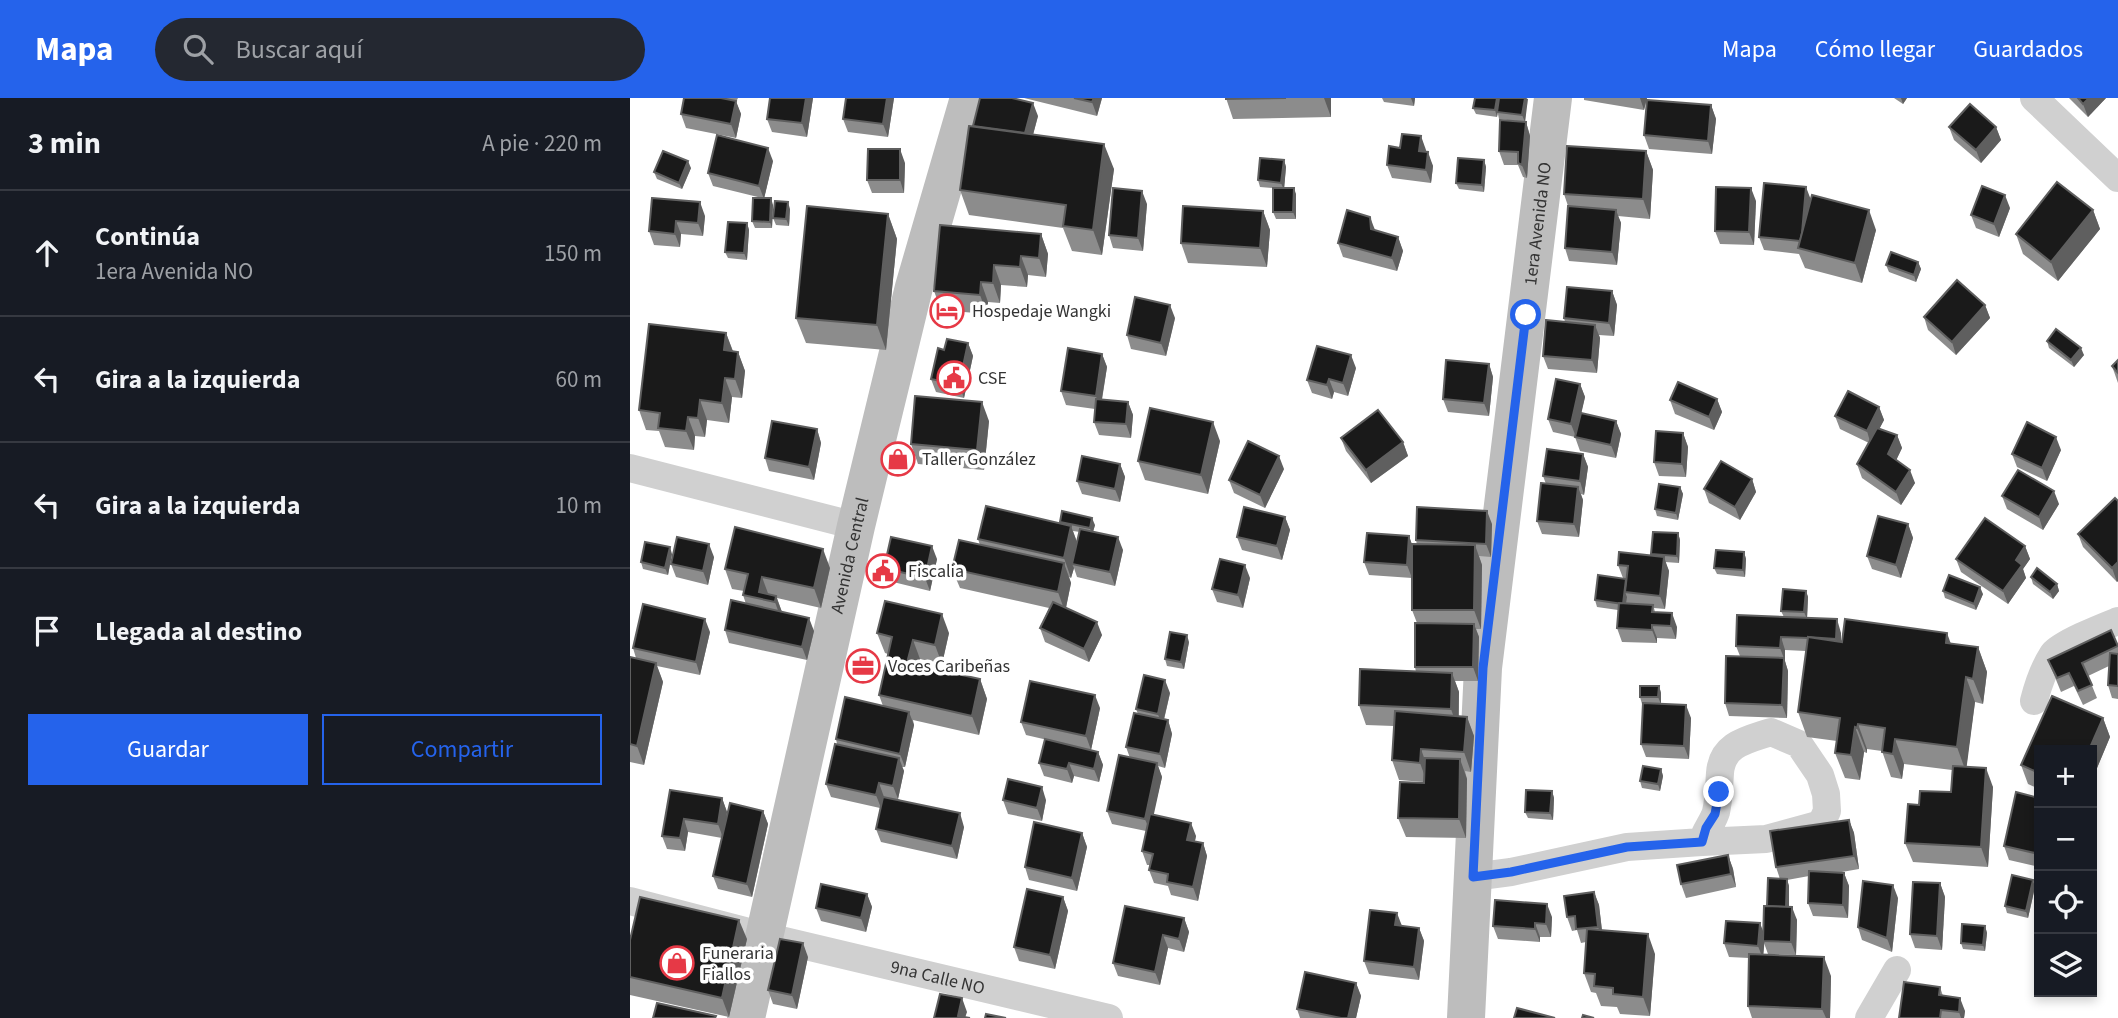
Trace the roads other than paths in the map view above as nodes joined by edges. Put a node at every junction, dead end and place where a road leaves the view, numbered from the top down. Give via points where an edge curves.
1 (969, 98) edge
2 (1553, 98) edge
3 (2034, 98) edge
4 (2118, 178) edge
5 (630, 468) edge
6 (856, 526) junction
7 (2118, 621) edge
8 (2034, 701) dead end
9 (1702, 842) junction
10 (1473, 877) junction
11 (630, 901) edge
12 (764, 936) junction
13 (1897, 970) dead end
14 (746, 1018) edge
15 (1109, 1018) edge
16 (1466, 1018) edge
17 (1869, 1018) edge

1 - 6 street, Avenida Central via 914,287
2 - 10 street, 1era Avenida NO via 1483,668
3 - 4 street
5 - 6 street
6 - 12 street, Avenida Central
7 - 8 street via 2055,652
9 - 9 street via 1766,839 1821,824 1827,811 1826,794 1820,775 1799,744 1771,732 1742,741 1724,756 1715,814
9 - 10 street via 1627,847
10 - 16 street, 1era Avenida NO
11 - 12 street, 9na Calle NO
12 - 14 street, Avenida Central
12 - 15 street, 9na Calle NO
13 - 17 street

